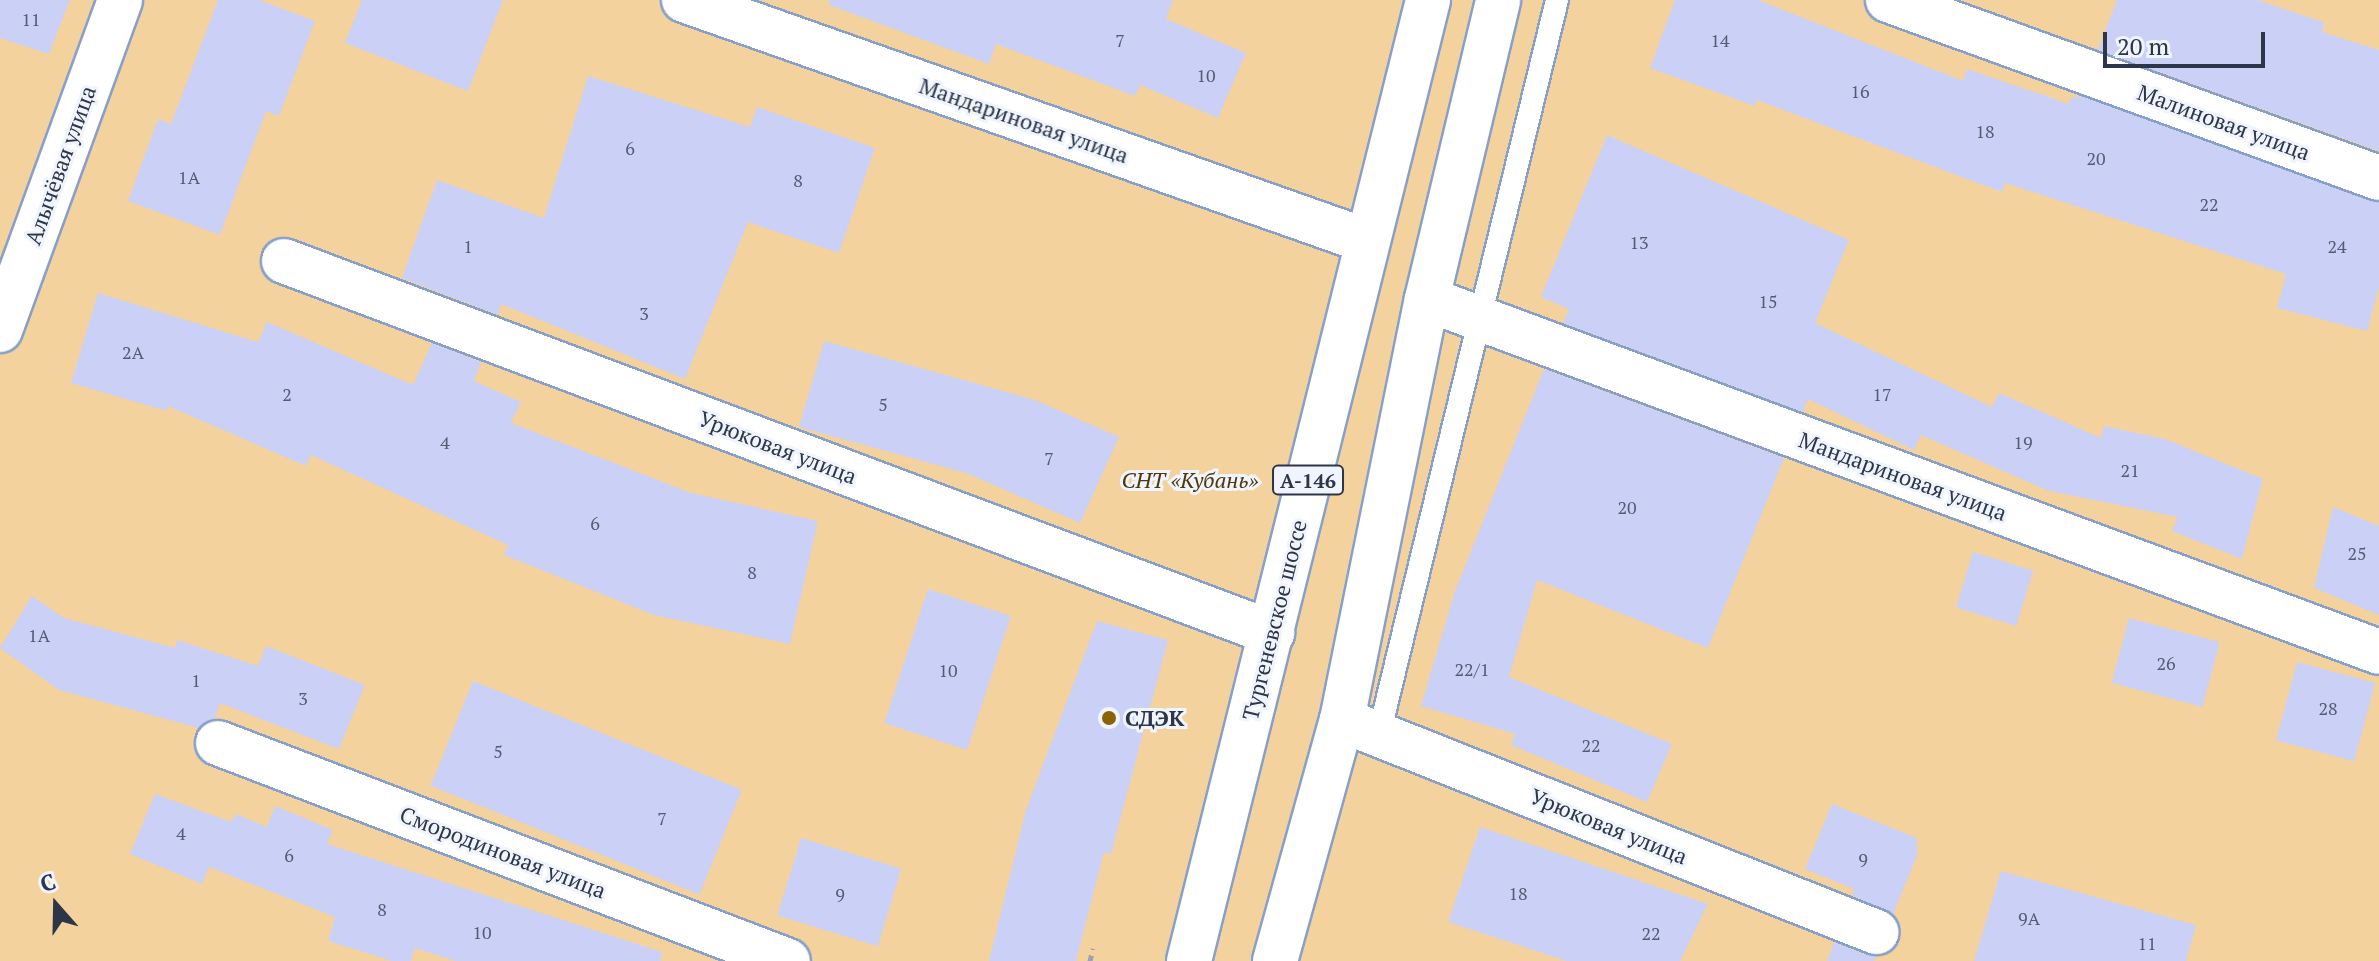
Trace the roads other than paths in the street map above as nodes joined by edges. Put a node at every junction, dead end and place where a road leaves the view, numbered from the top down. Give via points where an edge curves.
1 (120, 0) edge
2 (684, 0) edge
3 (1428, 0) edge
4 (1498, 0) edge
5 (1557, 0) edge
6 (1888, 0) edge
7 (2379, 178) edge
8 (1364, 240) junction
9 (284, 261) dead end
10 (1427, 299) junction
11 (1481, 319) junction
12 (0, 330) edge
13 (1272, 633) junction
14 (2379, 652) edge
15 (1360, 727) junction
16 (218, 743) dead end
17 (1876, 932) dead end
18 (788, 961) edge
19 (1189, 961) edge
20 (1275, 961) edge

1 - 12 main road, Алычёвая улица
2 - 8 main road, Мандариновая улица
3 - 8 main road, Тургеневское шоссе / А-146
4 - 10 main road
5 - 11 lane
6 - 7 main road, Малиновая улица
8 - 13 main road, Тургеневское шоссе / А-146
9 - 13 main road, Урюковая улица
10 - 11 main road, Мандариновая улица
10 - 15 main road
11 - 14 main road, Мандариновая улица
11 - 15 lane
13 - 19 main road, Тургеневское шоссе / А-146
15 - 17 main road, Урюковая улица
15 - 20 main road
16 - 18 main road, Смородиновая улица

